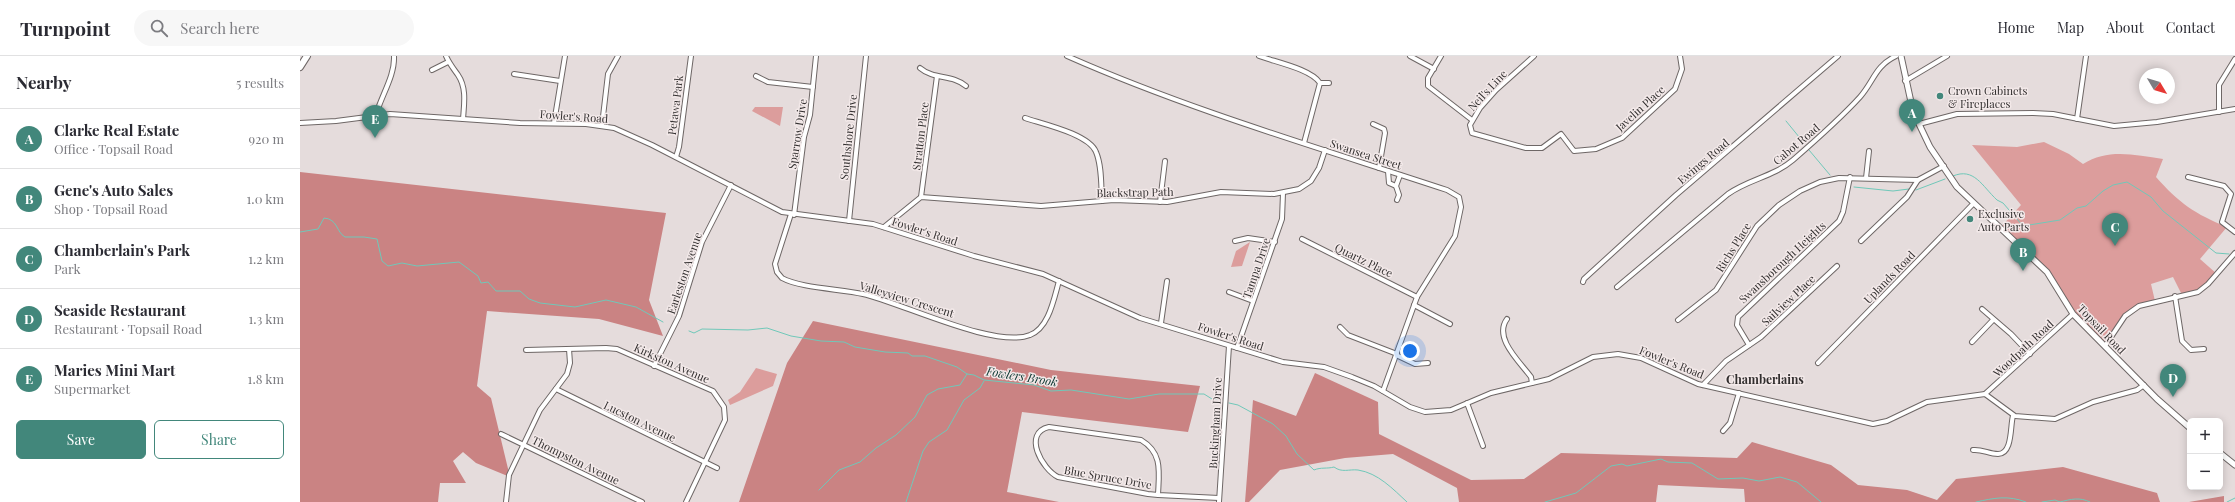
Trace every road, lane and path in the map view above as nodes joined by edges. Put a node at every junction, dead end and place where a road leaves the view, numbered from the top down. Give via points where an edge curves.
1 (307, 56) edge
2 (394, 56) edge
3 (446, 56) edge
4 (564, 56) edge
5 (618, 56) edge
6 (691, 56) edge
7 (816, 56) edge
8 (866, 56) edge
9 (1067, 56) edge
10 (1259, 56) edge
11 (1410, 56) edge
12 (1441, 56) edge
13 (1534, 56) edge
14 (1680, 56) edge
15 (1838, 56) edge
16 (1896, 56) edge
17 (1901, 56) edge
18 (1947, 56) edge
19 (2086, 56) edge
20 (2235, 58) edge
21 (448, 62) junction
22 (300, 67) edge
23 (920, 68) dead end
24 (1434, 69) junction
25 (432, 70) dead end
26 (514, 74) dead end
27 (756, 76) dead end
28 (937, 76) junction
29 (560, 81) junction
30 (1905, 81) junction
31 (1320, 83) junction
32 (1329, 83) dead end
33 (966, 86) dead end
34 (813, 87) junction
35 (2235, 109) edge
36 (2219, 112) junction
37 (376, 115) junction
38 (1025, 118) dead end
39 (463, 119) junction
40 (2078, 119) junction
41 (1472, 120) junction
42 (300, 123) edge
43 (554, 123) junction
44 (1372, 124) dead end
45 (1920, 124) junction
46 (602, 125) junction
47 (1304, 143) junction
48 (1325, 150) junction
49 (1869, 151) dead end
50 (676, 157) junction
51 (1165, 161) dead end
52 (1944, 166) junction
53 (1379, 168) junction
54 (1388, 171) junction
55 (1400, 175) junction
56 (1850, 177) junction
57 (2188, 177) dead end
58 (1866, 178) junction
59 (1918, 180) junction
60 (731, 185) junction
61 (1396, 186) junction
62 (1284, 193) junction
63 (921, 197) junction
64 (1397, 200) dead end
65 (1102, 201) junction
66 (1160, 202) junction
67 (1973, 204) junction
68 (792, 215) junction
69 (849, 221) junction
70 (884, 227) junction
71 (2235, 232) edge
72 (1302, 239) dead end
73 (1860, 240) dead end
74 (1235, 241) dead end
75 (1275, 242) junction
76 (2235, 253) edge
77 (1837, 266) dead end
78 (1059, 281) junction
79 (1167, 281) dead end
80 (1583, 282) dead end
81 (1617, 287) dead end
82 (1229, 292) dead end
83 (2175, 296) junction
84 (1417, 297) junction
85 (1254, 301) junction
86 (1414, 304) junction
87 (1982, 309) dead end
88 (2073, 314) junction
89 (1508, 319) dead end
90 (1678, 320) dead end
91 (1993, 320) junction
92 (1161, 323) junction
93 (1450, 324) dead end
94 (1340, 327) dead end
95 (1972, 342) dead end
96 (1749, 345) junction
97 (1229, 346) junction
98 (2105, 346) junction
99 (1237, 348) junction
100 (569, 349) junction
101 (2204, 349) dead end
102 (526, 350) dead end
103 (1396, 354) junction
104 (2030, 354) junction
105 (1428, 363) dead end
106 (1818, 363) dead end
107 (654, 366) junction
108 (1532, 383) junction
109 (1703, 385) junction
110 (2144, 385) junction
111 (556, 389) junction
112 (1383, 391) junction
113 (1739, 393) junction
114 (1984, 394) junction
115 (1467, 403) junction
116 (2013, 416) junction
117 (2187, 425) edge
118 (1723, 431) dead end
119 (501, 434) dead end
120 (524, 444) junction
121 (1483, 446) dead end
122 (1973, 450) dead end
123 (2221, 454) edge
124 (705, 463) junction
125 (2235, 465) edge
126 (717, 468) dead end
127 (1158, 495) junction
128 (1219, 500) edge
129 (506, 502) edge
130 (642, 502) edge
131 (686, 502) edge

1 - 22 highway
2 - 37 street
3 - 21 street
4 - 29 street
5 - 46 street via 608,74
6 - 50 street, Petawa Park
7 - 34 street, Sparrow Drive
8 - 69 street, Southshore Drive
9 - 47 street, Swansea Street via 1182,102
10 - 31 street via 1305,72
11 - 24 street
12 - 24 street
13 - 41 street, Neil's Line via 1496,90
14 - 41 street, Javelin Place via 1682,69 1675,89 1622,138 1596,149 1574,151 1561,134 1542,148 1526,148 1472,133
15 - 80 street, Ewings Road via 1676,196 1584,278
16 - 81 street, Cabot Road via 1880,67 1862,96 1794,159 1773,174 1741,186 1728,194
17 - 30 main road, Topsail Road
18 - 30 street
19 - 40 street
20 - 36 street via 2219,85
21 - 25 street
21 - 39 street via 459,76 464,88
23 - 28 street
24 - 41 street via 1428,80 1429,88
26 - 29 street
27 - 34 street via 768,82
28 - 33 street via 954,78
28 - 63 street, Stratton Place
29 - 43 street
30 - 45 main road, Topsail Road
31 - 32 street
31 - 47 street
34 - 68 street, Sparrow Drive
35 - 36 street
36 - 40 street via 2114,126
37 - 39 street, Fowler's Road
37 - 42 street, Fowler's Road
38 - 65 street via 1078,136 1092,145 1098,160
39 - 43 street, Fowler's Road
40 - 45 street via 2046,114 1973,113 1957,114
43 - 46 street, Fowler's Road
44 - 53 street via 1384,129 1385,133
45 - 52 main road, Topsail Road via 1930,147
46 - 50 street, Fowler's Road via 634,136
47 - 48 street, Swansea Street
48 - 53 street, Swansea Street
48 - 62 street, Blackstrap Path via 1311,181 1299,189
49 - 58 street
50 - 60 street, Fowler's Road
51 - 66 street
52 - 59 street
52 - 67 main road, Topsail Road via 1957,187
53 - 54 street, Swansea Street
54 - 55 street, Swansea Street
54 - 61 street via 1390,183
55 - 61 street
55 - 84 street, Swansea Street via 1452,193 1459,197 1461,202 1460,219 1453,240
56 - 58 street, Richs Place
56 - 90 street, Richs Place via 1830,179 1816,184 1779,205 1752,231 1716,290
56 - 96 street, Swansborough Heights via 1839,221 1738,317 1737,325
57 - 71 street via 2224,186 2231,194 2222,222
58 - 59 street, Richs Place
59 - 73 street via 1907,196
60 - 68 street, Fowler's Road via 776,210
60 - 107 street, Earleston Avenue via 702,242 680,316
61 - 64 street via 1399,194
62 - 66 street, Blackstrap Path via 1221,192
62 - 75 street, Tampa Drive via 1283,214
63 - 65 street, Blackstrap Path via 1041,206
63 - 70 street
65 - 66 street, Blackstrap Path
67 - 88 main road, Topsail Road via 2047,272
67 - 106 street, Uplands Road
68 - 69 street, Fowler's Road
68 - 78 street, Valleyview Crescent via 775,264 782,278 868,295 980,332 1017,338 1035,333 1044,323
69 - 70 street, Fowler's Road
70 - 78 street, Fowler's Road
72 - 84 street, Quartz Place
74 - 75 street via 1248,238
75 - 85 street, Tampa Drive
76 - 83 street via 2198,292
77 - 96 street, Sailview Place via 1761,337
78 - 92 street, Fowler's Road via 1140,318
79 - 92 street
82 - 85 street
83 - 98 street via 2135,309 2125,316
83 - 101 street via 2182,341 2191,350
84 - 86 street, Swansea Street
85 - 99 street, Tampa Drive
86 - 93 street
86 - 103 street, Swansea Street
87 - 91 street
88 - 98 main road, Topsail Road
88 - 104 street, Woodpath Road
89 - 108 street via 1503,327 1504,337 1531,377
91 - 95 street
91 - 104 street
92 - 97 street, Fowler's Road
94 - 103 street via 1348,335
96 - 109 street via 1726,361
97 - 99 street, Fowler's Road
97 - 128 street, Buckingham Drive
98 - 110 main road, Topsail Road
99 - 112 street, Fowler's Road via 1283,362 1324,367
100 - 102 street, Kirkston Avenue
100 - 107 street, Kirkston Avenue via 611,348
100 - 111 street via 568,370
103 - 105 street via 1415,364
103 - 112 street, Swansea Street
104 - 114 street, Woodpath Road
107 - 124 street, Kirkston Avenue via 707,388 721,401 724,420
108 - 109 street, Fowler's Road via 1554,377 1590,358 1615,354 1641,358 1684,379
108 - 115 street, Fowler's Road via 1495,392
109 - 113 street, Fowler's Road
110 - 116 street via 2137,390 2093,402 2057,418
110 - 117 main road, Topsail Road
111 - 120 street via 540,410
111 - 124 street, Lucston Avenue
112 - 115 street, Fowler's Road via 1410,407 1425,412 1448,411
113 - 114 street, Fowler's Road via 1873,424 1887,421 1927,402
113 - 118 street via 1730,423
114 - 116 street
115 - 121 street
116 - 122 street via 2005,452 1997,454
119 - 120 street, Thompston Avenue
120 - 129 street via 509,475
120 - 130 street, Thompston Avenue
123 - 125 main road
124 - 126 street, Lucston Avenue
124 - 131 street, Kirkston Avenue
127 - 127 street, Blue Spruce Drive via 1063,479 1053,475 1044,465 1036,446 1039,435 1049,427 1131,437 1146,442 1158,458
127 - 128 street, Blue Spruce Drive

